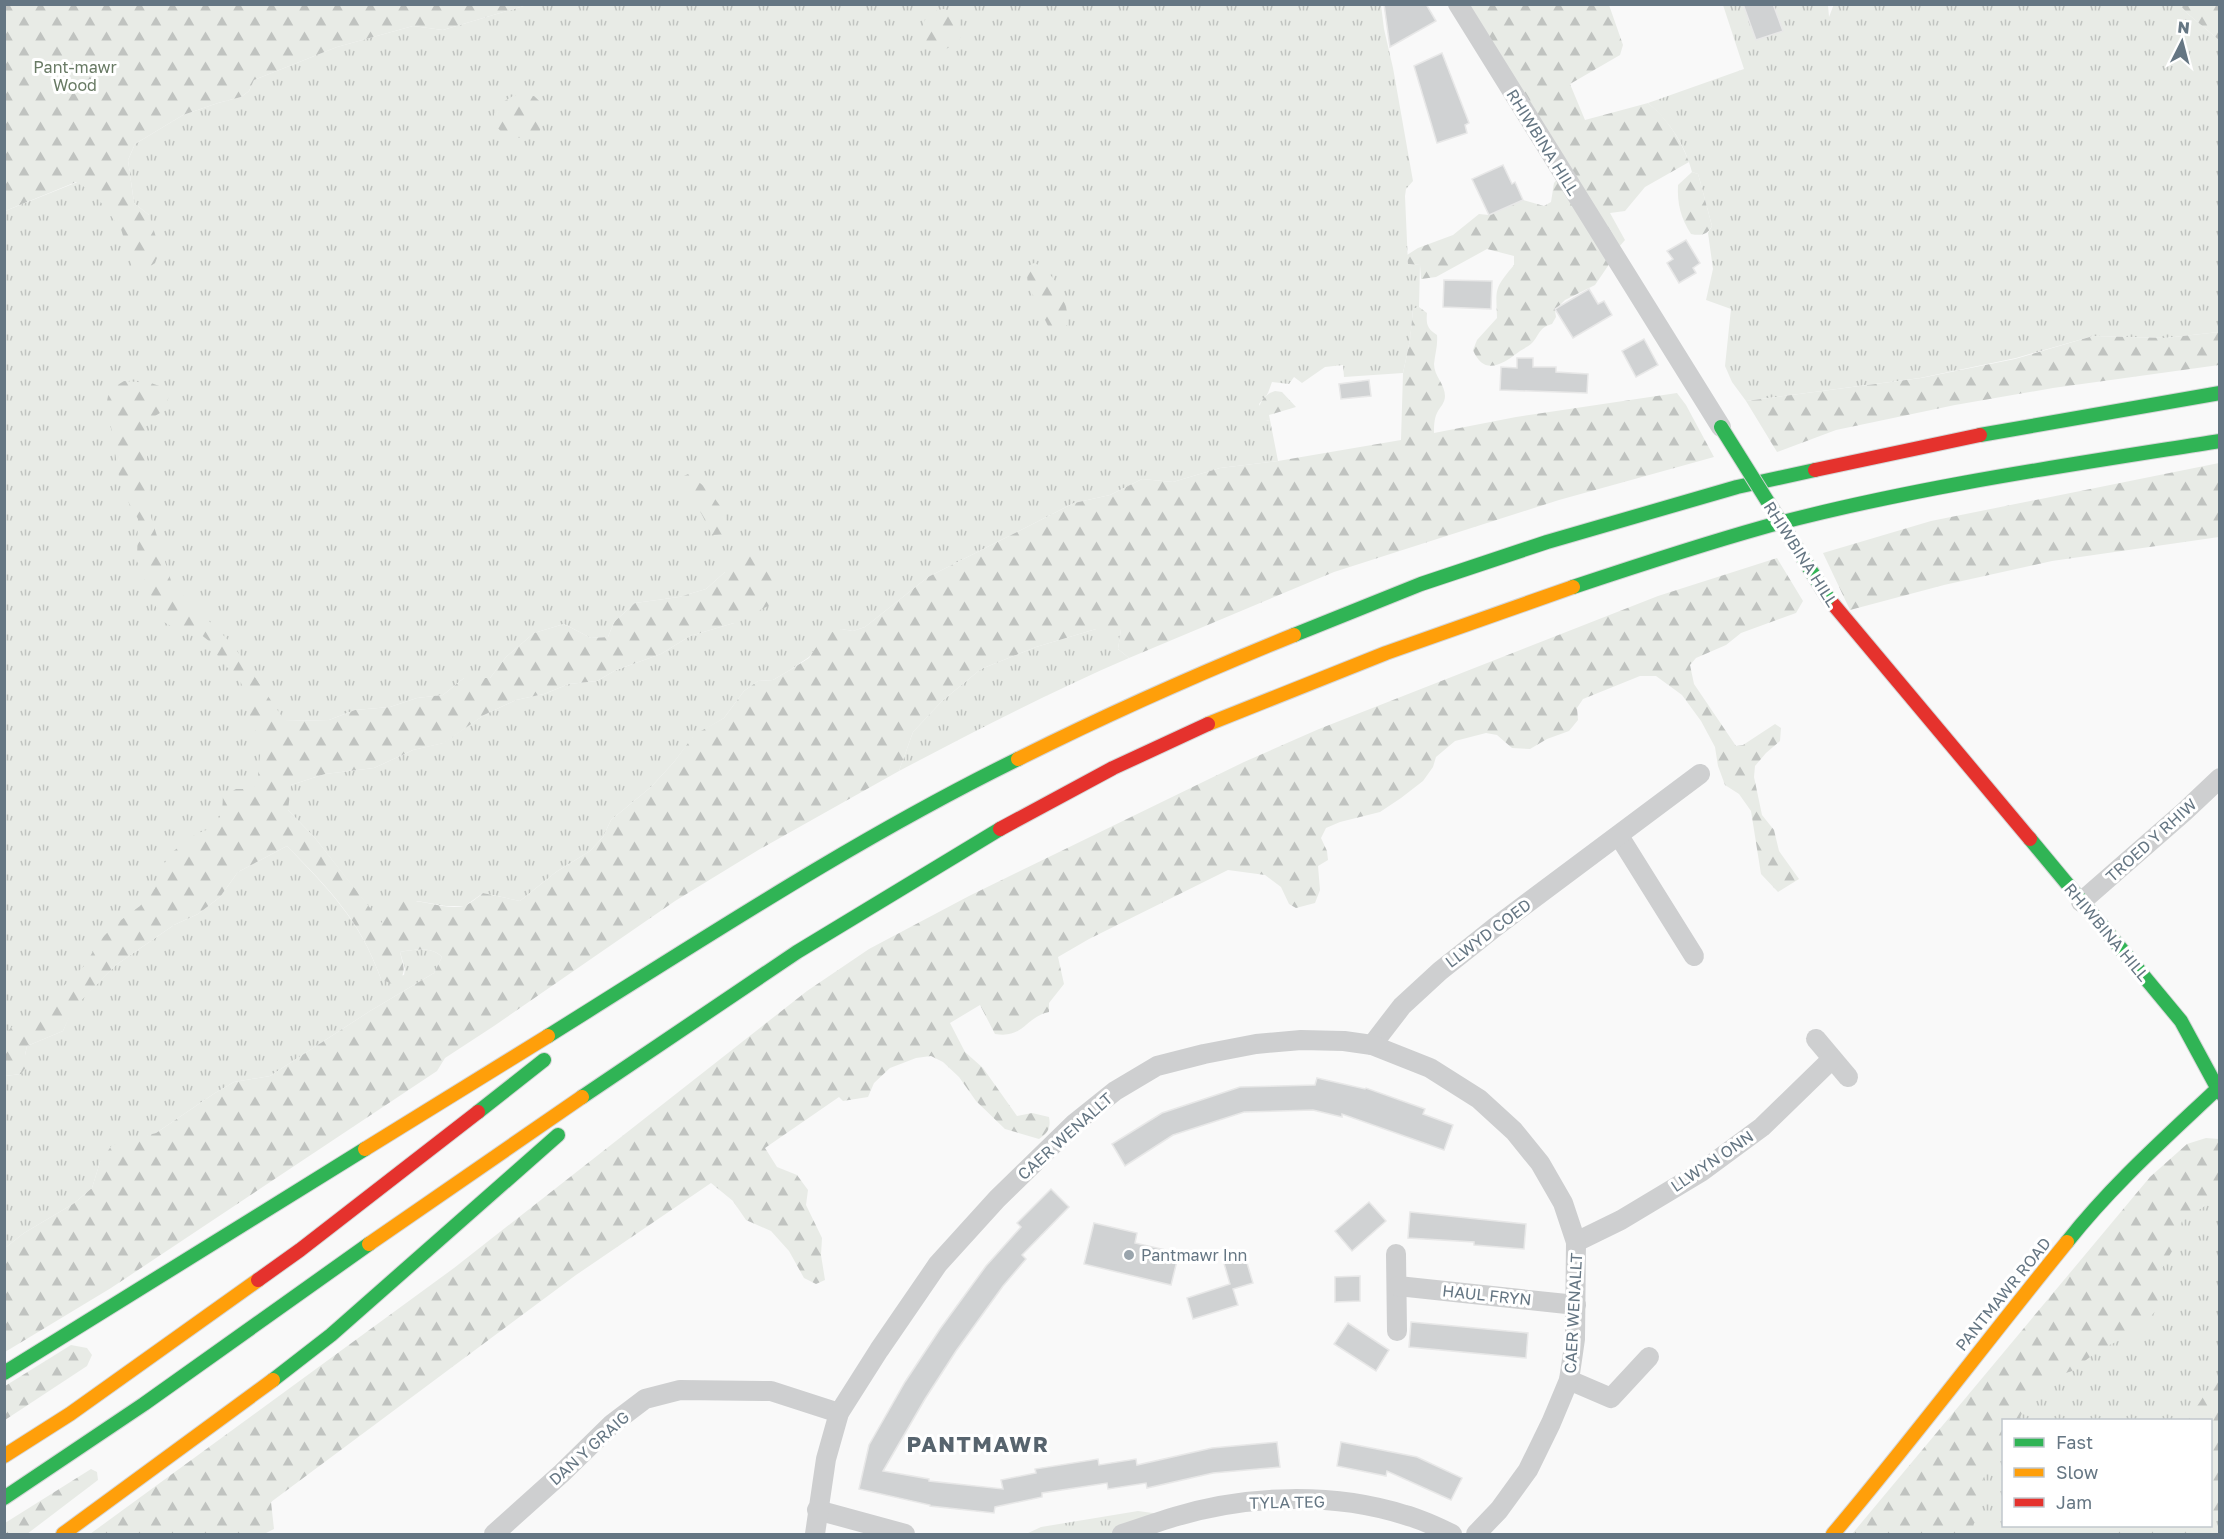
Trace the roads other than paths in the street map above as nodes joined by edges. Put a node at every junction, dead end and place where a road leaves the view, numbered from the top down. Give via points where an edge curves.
1 (1458, 4) edge
2 (2220, 393) edge
3 (1721, 427) joint
4 (2220, 441) edge
5 (1700, 774) dead end
6 (2220, 778) edge
7 (1619, 836) junction
8 (813, 871) junction
9 (2081, 902) junction
10 (1694, 956) dead end
11 (607, 1016) dead end
12 (679, 1029) junction
13 (1816, 1039) dead end
14 (1372, 1046) junction
15 (558, 1050) dead end
16 (1832, 1059) junction
17 (1848, 1077) dead end
18 (2218, 1092) edge
19 (1576, 1242) junction
20 (1396, 1254) dead end
21 (1398, 1286) junction
22 (1576, 1305) junction
23 (1397, 1330) dead end
24 (1649, 1357) dead end
25 (4, 1373) edge
26 (1569, 1380) junction
27 (839, 1413) junction
28 (4, 1456) edge
29 (4, 1498) edge
30 (817, 1510) junction
31 (63, 1534) edge
32 (494, 1534) edge
33 (815, 1534) edge
34 (904, 1534) edge
35 (1122, 1534) edge
36 (1452, 1534) edge
37 (1476, 1534) edge
38 (1833, 1534) edge

1 - 3 street, RHIWBINA HILL
2 - 8 main road via 2003,430 1737,487 1547,542 1421,584 1218,665 1116,711 985,775
3 - 9 main road, RHIWBINA HILL, bridge via 1828,598
4 - 12 main road via 2031,471 1761,528 1478,619 1326,675 1083,783 958,852
5 - 7 street, LLWYD COED
6 - 9 street, TROED Y RHIW
7 - 10 street
7 - 14 street, LLWYD COED via 1440,971 1402,1006
8 - 11 main road
8 - 25 main road
9 - 18 main road, RHIWBINA HILL via 2181,1021
12 - 29 main road via 160,1394
12 - 31 main road via 331,1335
13 - 16 street
14 - 19 street, CAER WENALLT via 1430,1068 1479,1099 1514,1131 1540,1163 1563,1203
14 - 27 street, CAER WENALLT via 1301,1040 1256,1044 1157,1066 1114,1091 1004,1191 938,1264
15 - 28 main road via 300,1250 70,1414
16 - 17 street
16 - 19 street, LLWYN ONN via 1762,1127 1709,1166 1621,1220
18 - 38 main road, PANTMAWR ROAD via 2136,1165 2083,1221
19 - 22 street, CAER WENALLT
20 - 21 street
21 - 22 street, HAUL FRYN
21 - 23 street
22 - 26 street, CAER WENALLT
24 - 26 street via 1611,1398
26 - 37 street, CAER WENALLT via 1528,1470
27 - 30 street, CAER WENALLT
27 - 32 street, DAN Y GRAIG via 771,1391 680,1390 645,1400 612,1424
30 - 33 street, CAER WENALLT
30 - 34 street
35 - 36 street, TYLA TEG via 1224,1505 1320,1499 1406,1515

